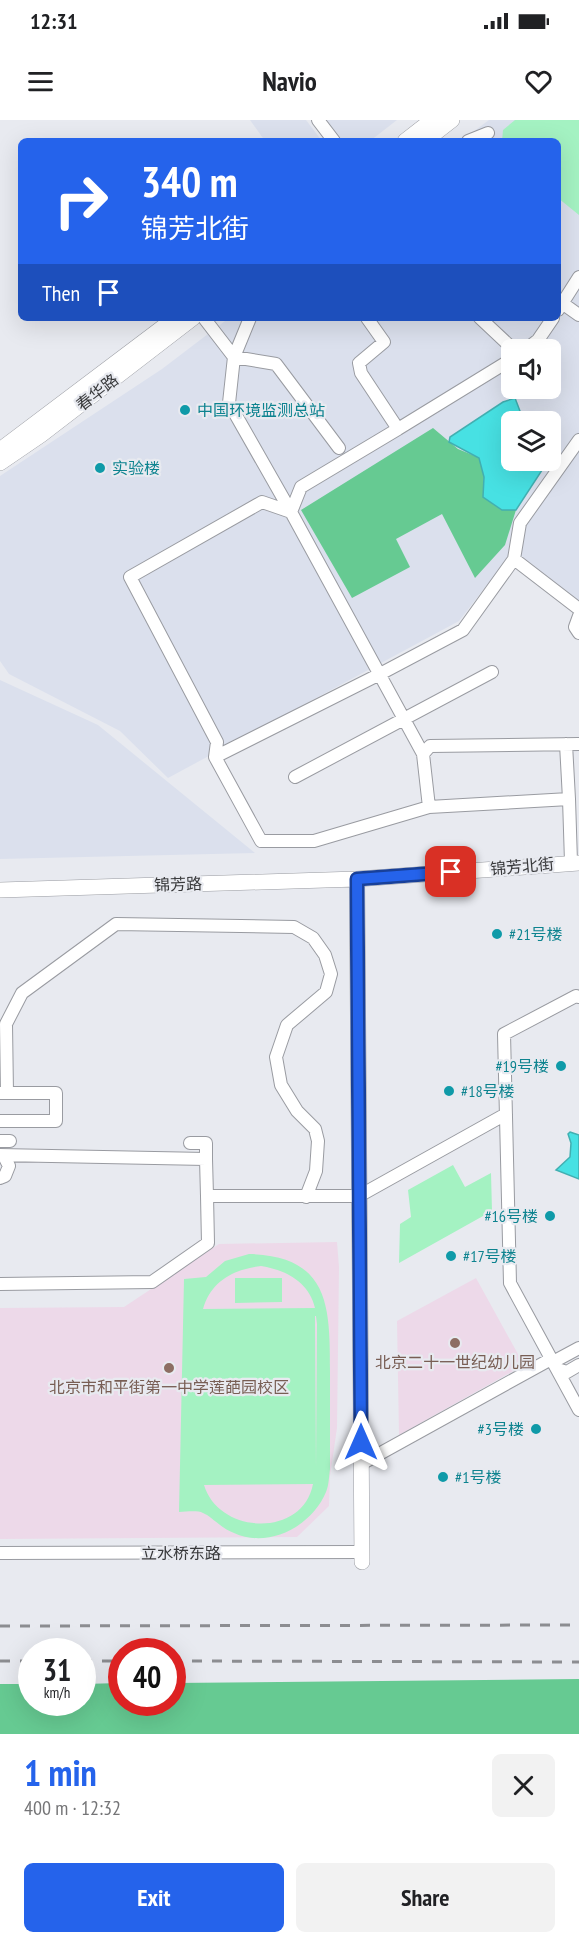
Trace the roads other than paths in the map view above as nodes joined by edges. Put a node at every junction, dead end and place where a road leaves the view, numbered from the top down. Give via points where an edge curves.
1 (318, 120) edge
2 (432, 120) edge
3 (452, 120) edge
4 (488, 133) dead end
5 (332, 138) edge
6 (409, 138) edge
7 (429, 138) edge
8 (476, 138) edge
9 (579, 277) edge
10 (561, 305) edge
11 (561, 307) edge
12 (579, 315) edge
13 (171, 321) edge
14 (188, 321) edge
15 (206, 321) edge
16 (249, 321) edge
17 (369, 321) edge
18 (483, 321) edge
19 (551, 321) edge
20 (502, 339) edge
21 (539, 339) edge
22 (234, 357) junction
23 (501, 365) edge
24 (398, 429) junction
25 (579, 440) edge
26 (339, 448) junction
27 (0, 450) edge
28 (360, 452) junction
29 (0, 463) edge
30 (332, 469) junction
31 (291, 512) junction
32 (514, 560) junction
33 (579, 609) edge
34 (579, 616) edge
35 (579, 633) edge
36 (492, 672) dead end
37 (380, 674) junction
38 (404, 719) junction
39 (573, 744) edge
40 (423, 754) junction
41 (215, 757) junction
42 (295, 777) dead end
43 (568, 799) junction
44 (429, 807) junction
45 (575, 862) edge
46 (357, 879) junction
47 (0, 890) edge
48 (579, 997) edge
49 (4, 1093) edge
50 (506, 1114) junction
51 (0, 1121) edge
52 (190, 1143) dead end
53 (2, 1155) edge
54 (206, 1159) junction
55 (0, 1178) edge
56 (207, 1196) junction
57 (359, 1196) junction
58 (306, 1197) junction
59 (0, 1284) edge
60 (579, 1348) edge
61 (557, 1365) junction
62 (579, 1365) edge
63 (579, 1393) edge
64 (579, 1410) edge
65 (361, 1464) junction
66 (0, 1553) edge
67 (362, 1557) joint

1 - 5 street
2 - 6 street
3 - 7 street
4 - 8 street
9 - 10 street
11 - 12 street
13 - 27 street, 春华路
14 - 29 street, 春华路
15 - 22 street
16 - 22 street
17 - 24 street via 384,342 359,363 361,373
18 - 20 street
19 - 21 street
22 - 26 street via 276,364
22 - 31 street via 229,403
23 - 24 street
24 - 28 street
25 - 32 street via 520,523
26 - 28 street
26 - 30 street
28 - 30 street
30 - 31 street via 301,487
31 - 37 street
31 - 41 street via 262,502 130,577 217,742
32 - 33 street
32 - 37 street via 463,630
34 - 35 street via 575,627
36 - 38 street
37 - 38 street
37 - 41 street
38 - 40 street
38 - 42 street
39 - 40 street via 430,746
39 - 43 street
40 - 44 street
41 - 44 street via 261,841 314,841
43 - 44 street
43 - 45 street
45 - 46 street, 锦芳北街
46 - 47 street, 锦芳路
46 - 57 street
48 - 50 street via 504,1034
49 - 51 street via 56,1093 56,1121
49 - 58 street via 6,1024 22,993 116,924 294,927 314,938 331,974 326,992 286,1025 276,1057 281,1085 297,1111 315,1129 318,1141 316,1171
50 - 57 street
50 - 61 street via 510,1283
52 - 54 street via 206,1143
53 - 54 street
53 - 55 street via 9,1166
54 - 56 street
56 - 58 street
56 - 59 street via 208,1243 152,1282
57 - 58 street
57 - 65 street
60 - 61 street
61 - 62 street
61 - 63 street
61 - 64 street
61 - 65 street
65 - 67 street
66 - 67 street, 立水桥东路

